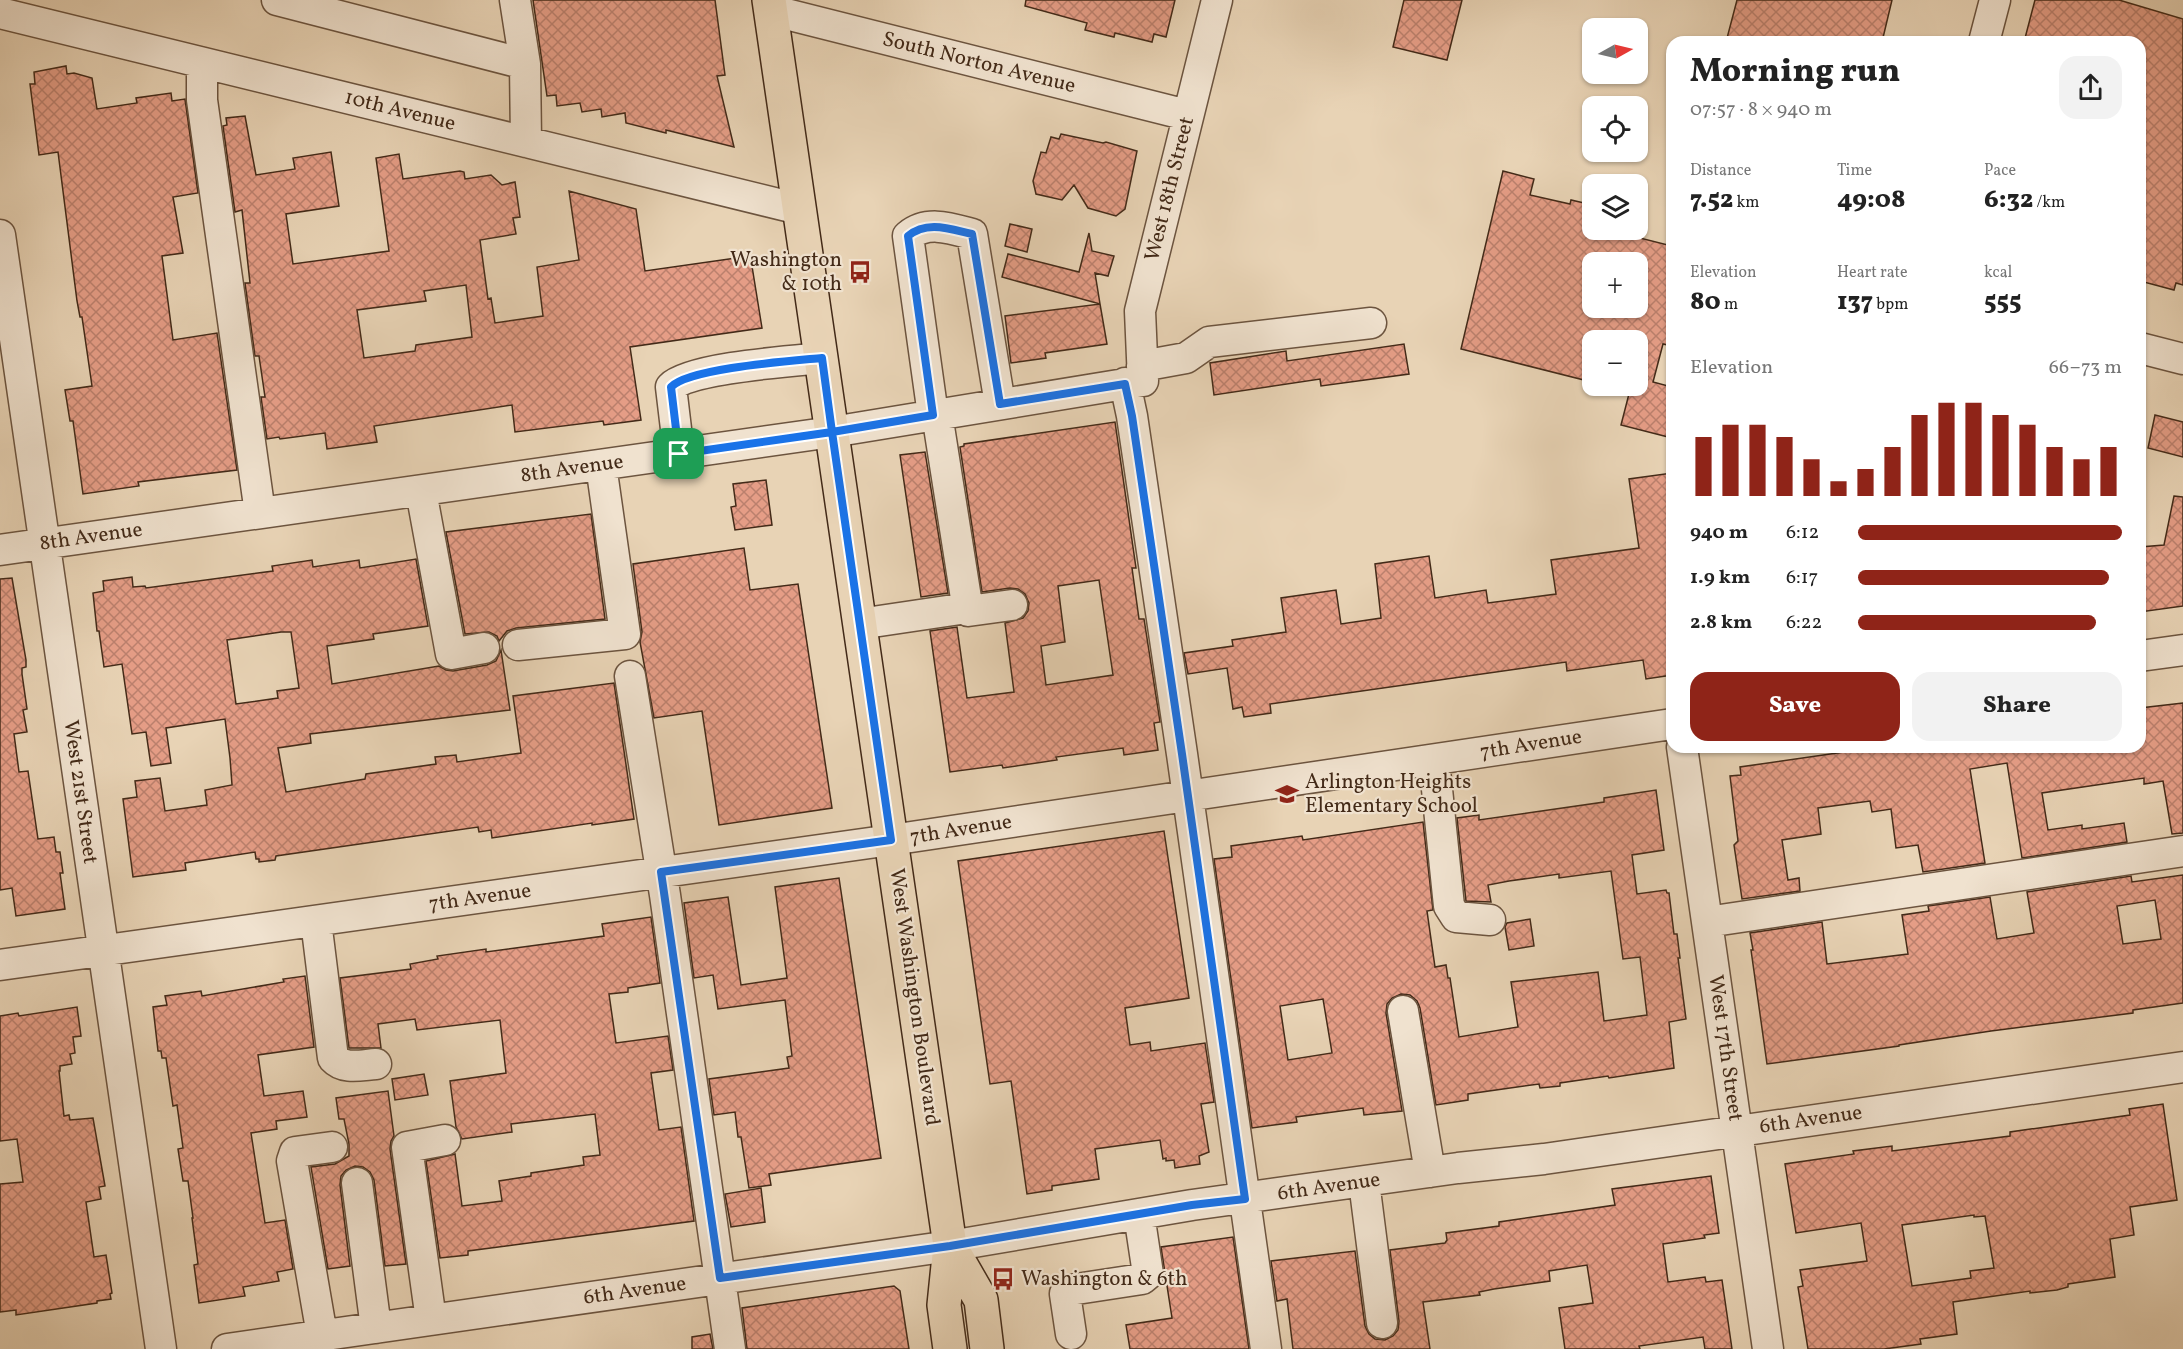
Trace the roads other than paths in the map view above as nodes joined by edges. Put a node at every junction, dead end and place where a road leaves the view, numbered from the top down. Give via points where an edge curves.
1 (277, 0) edge
2 (515, 0) edge
3 (1217, 0) edge
4 (1995, 0) edge
5 (770, 5) edge
6 (0, 13) edge
7 (1986, 36) edge
8 (202, 63) junction
9 (525, 64) junction
10 (1188, 115) junction
11 (526, 142) junction
12 (800, 209) junction
13 (0, 235) edge
14 (1371, 323) dead end
15 (2146, 350) edge
16 (822, 358) junction
17 (2183, 359) edge
18 (1137, 377) junction
19 (1000, 404) junction
20 (935, 415) junction
21 (832, 432) junction
22 (679, 454) junction
23 (601, 465) junction
24 (421, 490) junction
25 (260, 513) junction
26 (44, 544) junction
27 (0, 550) edge
28 (1012, 605) dead end
29 (967, 608) junction
30 (860, 624) junction
31 (518, 645) dead end
32 (484, 648) dead end
33 (2183, 650) edge
34 (2146, 655) edge
35 (630, 676) dead end
36 (1666, 725) edge
37 (1683, 753) edge
38 (1434, 760) junction
39 (1187, 796) junction
40 (891, 840) junction
41 (2183, 851) edge
42 (661, 872) junction
43 (1490, 920) dead end
44 (316, 921) junction
45 (1707, 922) junction
46 (103, 951) junction
47 (0, 965) edge
48 (1403, 1011) dead end
49 (376, 1064) dead end
50 (2183, 1066) edge
51 (1736, 1130) junction
52 (445, 1140) dead end
53 (333, 1147) dead end
54 (1430, 1172) junction
55 (1364, 1182) junction
56 (357, 1183) dead end
57 (1245, 1199) junction
58 (1138, 1214) junction
59 (950, 1246) junction
60 (720, 1278) junction
61 (431, 1320) junction
62 (1382, 1323) dead end
63 (376, 1328) junction
64 (1071, 1334) dead end
65 (322, 1335) junction
66 (160, 1349) edge
67 (227, 1349) edge
68 (730, 1349) edge
69 (950, 1349) edge
70 (987, 1349) edge
71 (1266, 1349) edge
72 (1768, 1349) edge

1 - 9 street
2 - 9 street
3 - 10 street, West 18th Street
4 - 7 street
5 - 10 street, South Norton Avenue
5 - 12 main road, West Washington Boulevard
6 - 8 street, 10th Avenue
8 - 11 street, 10th Avenue
8 - 25 street via 202,100
9 - 11 street
10 - 18 street, West 18th Street via 1140,311
11 - 12 street, 10th Avenue
12 - 16 main road, West Washington Boulevard
13 - 26 street, West 21st Street
14 - 18 street, 8th Avenue via 1209,342 1186,358
15 - 17 street
16 - 21 main road, West Washington Boulevard
16 - 22 street via 705,373 676,382 671,387
18 - 19 street, 8th Avenue
18 - 39 street, West 18th Street via 1134,428
19 - 20 street, 8th Avenue
19 - 20 street via 972,234 939,226 916,229 908,236
20 - 21 street, 8th Avenue
20 - 29 street
21 - 22 street, 8th Avenue
21 - 30 main road, West Washington Boulevard
22 - 23 street, 8th Avenue
23 - 24 street, 8th Avenue
23 - 31 street via 625,634
24 - 25 street, 8th Avenue
24 - 32 street via 451,654
25 - 26 street, 8th Avenue
26 - 27 street, 8th Avenue
26 - 46 street, West 21st Street
28 - 29 street via 968,611
29 - 30 street
30 - 40 main road, West Washington Boulevard
33 - 34 street
35 - 42 street
36 - 38 street, 7th Avenue
37 - 45 street, West 17th Street
38 - 39 street, 7th Avenue
38 - 43 street via 1449,906 1456,916
39 - 40 street, 7th Avenue
39 - 57 street, West 18th Street
40 - 42 street, 7th Avenue
40 - 59 main road, West Washington Boulevard
41 - 45 street
42 - 44 street, 7th Avenue
42 - 60 street
44 - 46 street, 7th Avenue
44 - 49 street via 333,1058 344,1066
45 - 51 street, West 17th Street
46 - 47 street, 7th Avenue
46 - 66 street, West 21st Street
48 - 54 street
50 - 51 street, 6th Avenue
51 - 54 street, 6th Avenue
51 - 72 street, West 17th Street
52 - 61 street via 407,1147
53 - 65 street via 295,1152 292,1161
54 - 55 street, 6th Avenue
55 - 57 street, 6th Avenue
55 - 62 street
56 - 63 street
57 - 58 street, 6th Avenue
57 - 71 street, West 18th Street
58 - 59 street, 6th Avenue
58 - 64 street via 1148,1274 1142,1279 1070,1290 1065,1294
59 - 60 street, 6th Avenue
59 - 69 main road, West Washington Boulevard via 944,1305
59 - 70 main road, West Washington Boulevard via 981,1300
60 - 61 street, 6th Avenue
60 - 68 street
61 - 63 street, 6th Avenue
63 - 65 street, 6th Avenue
65 - 67 street, 6th Avenue

